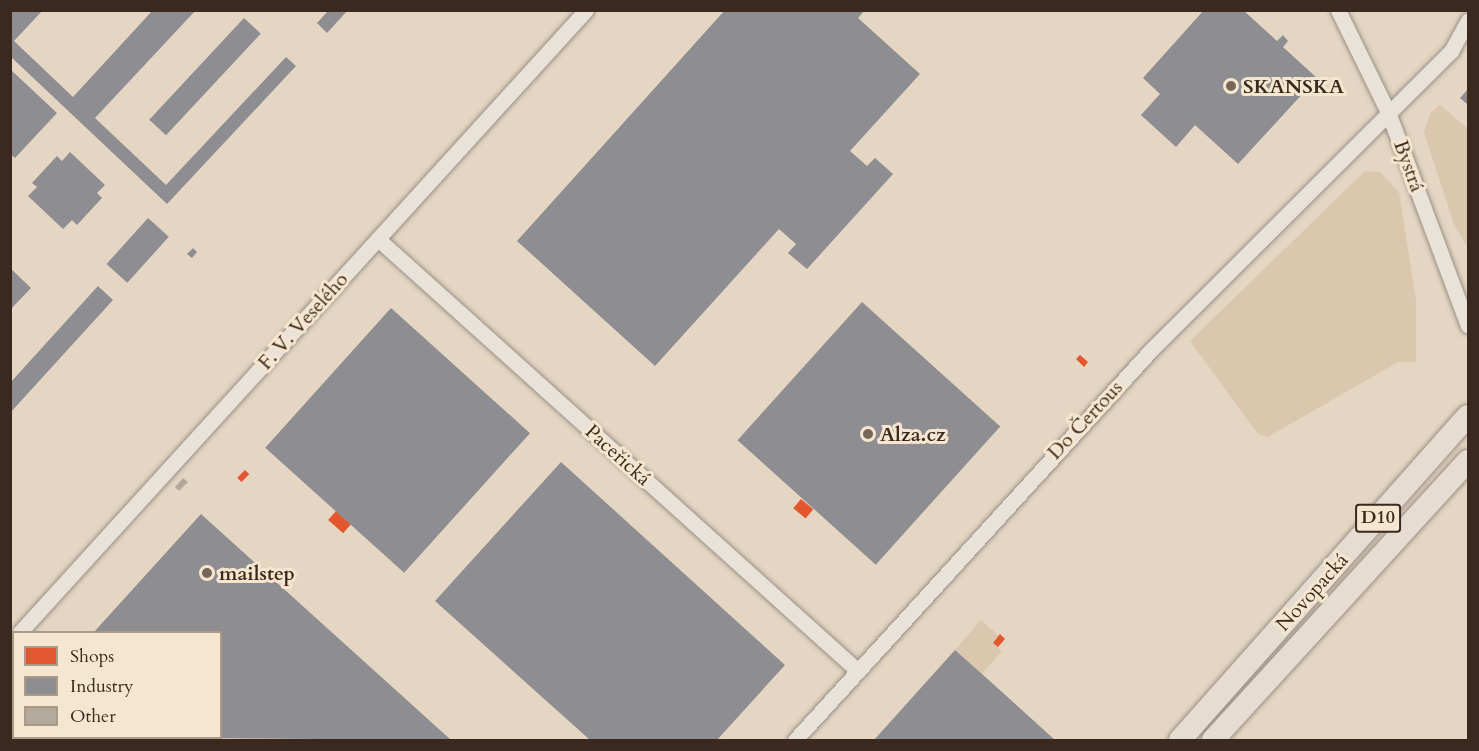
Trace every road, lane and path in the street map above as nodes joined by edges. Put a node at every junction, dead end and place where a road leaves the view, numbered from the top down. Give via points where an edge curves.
1 (586, 10) edge
2 (1338, 10) edge
3 (1468, 20) edge
4 (1388, 112) junction
5 (378, 239) junction
6 (1468, 326) edge
7 (1468, 416) edge
8 (1468, 461) edge
9 (22, 631) edge
10 (858, 671) junction
11 (795, 741) edge
12 (1179, 741) edge
13 (1213, 741) edge

1 - 5 street, F. V. Veselého
2 - 4 street, Bystrá
3 - 4 street, Do Čertous via 1450,51
4 - 6 street, Bystrá
4 - 10 street, Do Čertous via 1151,350
5 - 9 street, F. V. Veselého
5 - 10 street, Paceřická
7 - 12 highway, Novopacká / D10
8 - 13 highway, Novopacká / D10
10 - 11 street, Do Čertous

